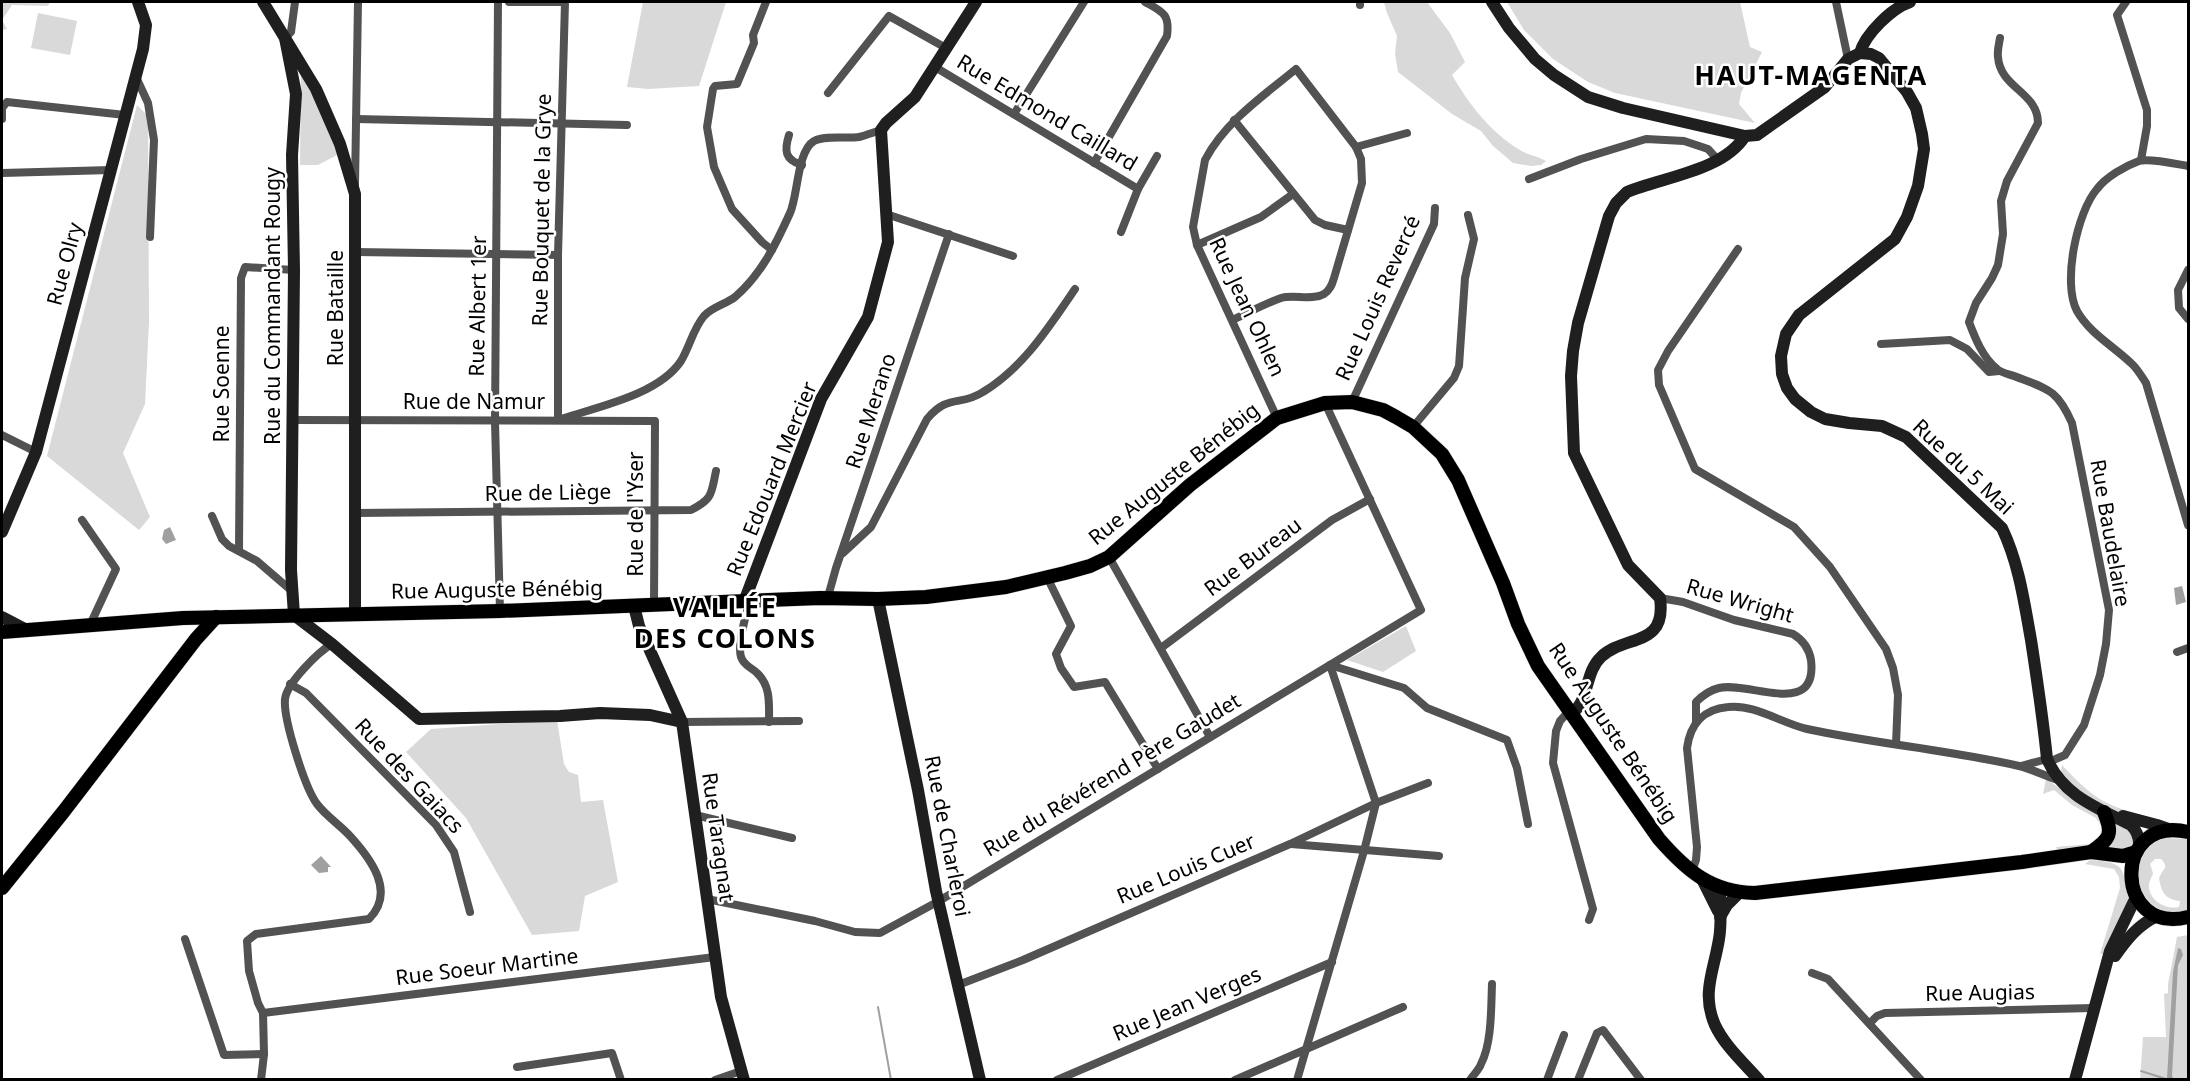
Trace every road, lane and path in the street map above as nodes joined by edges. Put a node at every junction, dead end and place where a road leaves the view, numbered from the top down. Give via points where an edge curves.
1 (138, 2) edge
2 (263, 2) edge
3 (295, 2) edge
4 (358, 2) edge
5 (498, 2) edge
6 (509, 2) edge
7 (565, 2) edge
8 (766, 2) edge
9 (976, 2) edge
10 (1084, 2) edge
11 (1145, 2) edge
12 (1492, 2) edge
13 (1836, 2) edge
14 (1910, 2) edge
15 (2126, 2) edge
16 (285, 38) junction
17 (2000, 38) dead end
18 (946, 48) junction
19 (1860, 52) junction
20 (1848, 59) junction
21 (935, 67) junction
22 (135, 76) junction
23 (828, 93) dead end
24 (1014, 114) junction
25 (125, 115) junction
26 (2, 119) edge
27 (356, 119) junction
28 (1234, 120) junction
29 (497, 121) junction
30 (561, 123) junction
31 (627, 125) dead end
32 (881, 130) junction
33 (1407, 133) dead end
34 (789, 135) dead end
35 (1745, 136) junction
36 (1356, 147) junction
37 (1157, 156) dead end
38 (1718, 160) junction
39 (2141, 160) junction
40 (1094, 163) junction
41 (802, 165) junction
42 (2188, 165) edge
43 (111, 170) junction
44 (2, 173) edge
45 (1529, 179) dead end
46 (1138, 189) junction
47 (355, 194) junction
48 (1293, 194) junction
49 (1435, 208) dead end
50 (886, 214) junction
51 (1468, 214) dead end
52 (1348, 230) junction
53 (1121, 232) dead end
54 (949, 234) junction
55 (150, 237) dead end
56 (1197, 245) junction
57 (1738, 249) dead end
58 (772, 250) junction
59 (356, 252) junction
60 (496, 254) junction
61 (558, 255) junction
62 (1013, 256) dead end
63 (294, 270) junction
64 (2188, 270) edge
65 (1075, 289) dead end
66 (2188, 319) edge
67 (1232, 320) junction
68 (1881, 344) dead end
69 (1999, 371) junction
70 (1352, 402) junction
71 (1325, 403) junction
72 (1277, 418) junction
73 (293, 420) junction
74 (356, 420) junction
75 (558, 420) junction
76 (655, 421) joint
77 (495, 422) junction
78 (1413, 427) junction
79 (2, 435) edge
80 (36, 452) junction
81 (716, 471) dead end
82 (1370, 499) junction
83 (654, 509) junction
84 (498, 512) junction
85 (355, 513) junction
86 (212, 516) dead end
87 (82, 520) dead end
88 (2188, 525) edge
89 (2, 532) edge
90 (239, 550) junction
91 (843, 553) junction
92 (1109, 557) junction
93 (1047, 578) junction
94 (292, 592) junction
95 (830, 598) junction
96 (1660, 598) junction
97 (878, 599) junction
98 (747, 602) junction
99 (634, 606) junction
100 (654, 606) junction
101 (500, 611) junction
102 (356, 614) junction
103 (294, 615) junction
104 (2, 617) edge
105 (216, 617) junction
106 (183, 618) junction
107 (90, 625) junction
108 (27, 630) junction
109 (2, 632) edge
110 (196, 639) junction
111 (332, 644) junction
112 (1161, 648) junction
113 (2188, 648) edge
114 (2176, 652) dead end
115 (1330, 665) junction
116 (290, 684) junction
117 (1570, 713) junction
118 (682, 722) junction
119 (769, 722) junction
120 (799, 722) dead end
121 (1696, 722) junction
122 (1210, 737) junction
123 (1896, 744) junction
124 (2049, 762) junction
125 (2021, 766) junction
126 (1158, 769) junction
127 (2036, 772) junction
128 (2058, 780) junction
129 (1428, 783) dead end
130 (1376, 803) junction
131 (2104, 812) junction
132 (695, 815) junction
133 (1528, 824) dead end
134 (2171, 830) junction
135 (2188, 832) edge
136 (792, 838) dead end
137 (1697, 840) junction
138 (1290, 844) junction
139 (2138, 850) junction
140 (1364, 851) junction
141 (2091, 852) junction
142 (2075, 855) junction
143 (1439, 856) dead end
144 (1676, 858) junction
145 (1696, 874) junction
146 (2, 888) edge
147 (1720, 888) junction
148 (2134, 890) junction
149 (1740, 892) junction
150 (707, 899) junction
151 (939, 901) junction
152 (470, 912) dead end
153 (2157, 916) junction
154 (2188, 917) edge
155 (1720, 918) junction
156 (1589, 920) dead end
157 (185, 939) dead end
158 (716, 957) junction
159 (1332, 962) junction
160 (2106, 966) junction
161 (1812, 973) dead end
162 (1492, 984) dead end
163 (958, 985) junction
164 (1403, 1007) dead end
165 (2093, 1008) junction
166 (263, 1013) junction
167 (1870, 1023) junction
168 (1564, 1035) dead end
169 (1306, 1048) junction
170 (264, 1054) junction
171 (517, 1067) dead end
172 (742, 1075) edge
173 (261, 1080) edge
174 (621, 1080) edge
175 (715, 1080) edge
176 (980, 1080) edge
177 (1057, 1080) edge
178 (1234, 1080) edge
179 (1297, 1080) edge
180 (1470, 1080) edge
181 (1547, 1080) edge
182 (1578, 1080) edge
183 (1641, 1080) edge
184 (1759, 1080) edge
185 (1921, 1080) edge
186 (2075, 1080) edge

1 - 22 street, Rue Olry via 146,25
2 - 16 street
3 - 16 street, Rue du Commandant Rougy via 291,32
4 - 27 street, Rue Bataille
5 - 29 street, Rue Albert 1er
6 - 7 street
7 - 30 street, Rue Bouquet de la Grye
8 - 58 street via 737,84 713,89 707,127 714,167 732,209
9 - 18 street
10 - 24 street
11 - 40 street via 1163,12 1169,23 1167,36
12 - 35 street via 1535,59 1588,97
13 - 20 street
14 - 19 street via 1894,10 1865,40
15 - 39 street via 2117,15 2146,110 2148,126
16 - 47 street via 316,89 340,144
16 - 63 street, Rue du Commandant Rougy via 296,93 292,155
17 - 69 street via 1997,55 2002,72 2034,104 2038,123 2007,181 2001,201 2003,234 1998,265 1969,322 1988,359
18 - 21 street
18 - 23 street via 889,16
19 - 20 street
19 - 124 street, Rue du 5 Mai via 1879,58 1912,100 1924,148 1915,197 1895,239 1799,315 1786,334 1782,374 1795,399 1810,412 1841,422 1882,426 1906,437 2002,528 2020,574
20 - 35 street via 1825,87 1757,135
21 - 24 street, Rue Edmond Caillard
21 - 32 street via 915,97
22 - 25 street, Rue Olry
22 - 55 street via 148,103 154,140
24 - 40 street, Rue Edmond Caillard
25 - 26 street via 6,102
25 - 43 street, Rue Olry
27 - 29 street
27 - 47 street, Rue Bataille
28 - 36 street, Rue Jean Ohlen via 1296,69
28 - 48 street
28 - 56 street, Rue Jean Ohlen via 1205,160 1193,227
29 - 30 street
29 - 60 street, Rue Albert 1er
30 - 31 street
30 - 61 street, Rue Bouquet de la Grye
32 - 41 street via 859,137 813,142 805,151
32 - 50 street, Rue Edouard Mercier
33 - 36 street
34 - 41 street via 788,158
35 - 38 street
36 - 52 street via 1362,183
37 - 46 street, Rue Edmond Caillard
38 - 45 street via 1708,149 1684,141 1646,139
38 - 96 street via 1636,188 1616,203 1606,226 1573,351 1575,453 1628,565
39 - 42 street
39 - 88 street via 2115,174 2097,189 2087,205 2073,255 2071,293 2077,311 2091,328 2134,366 2146,383
40 - 46 street, Rue Edmond Caillard
41 - 58 street via 791,210
43 - 44 street
43 - 80 street, Rue Olry
46 - 53 street
47 - 59 street, Rue Bataille
48 - 52 street via 1315,220
48 - 56 street via 1261,217
49 - 70 street, Rue Louis Revercé via 1434,224
50 - 54 street
50 - 98 street, Rue Edouard Mercier via 888,242 868,318 821,399
51 - 78 street via 1474,239 1465,278 1459,366 1454,378
52 - 67 street via 1331,287 1321,296 1283,297
54 - 62 street
54 - 91 street, Rue Merano
56 - 67 street, Rue Jean Ohlen
57 - 123 street via 1668,351 1658,370 1659,385 1695,469 1794,527 1830,567 1886,649 1898,695
58 - 75 street via 750,282 706,314 671,374 629,396
59 - 60 street
59 - 74 street, Rue Bataille
60 - 61 street
60 - 77 street, Rue Albert 1er
61 - 75 street, Rue Bouquet de la Grye
63 - 73 street, Rue du Commandant Rougy
63 - 90 street, Rue Soenne via 245,267 241,278
64 - 66 street via 2178,290 2179,308
65 - 91 street via 1041,338 1008,374 981,394 946,402 927,419 871,527
67 - 72 street, Rue Jean Ohlen
68 - 69 street, Rue Baudelaire via 1950,340 1967,349 1989,372
69 - 124 street, Rue Baudelaire via 2049,390 2064,405 2072,423 2109,610 2100,675 2081,732 2068,752
70 - 71 main road, Rue Auguste Bénébig
70 - 78 main road, Rue Auguste Bénébig via 1383,410
71 - 72 main road, Rue Auguste Bénébig
71 - 82 street
72 - 92 main road, Rue Auguste Bénébig via 1190,485
73 - 74 street, Rue de Namur
73 - 94 street, Rue du Commandant Rougy
74 - 77 street, Rue de Namur
74 - 85 street, Rue Bataille
75 - 76 street, Rue de Namur
75 - 77 street, Rue de Namur
76 - 83 street, Rue de l'Yser
77 - 84 street, Rue Albert 1er
78 - 117 main road, Rue Auguste Bénébig via 1442,454 1458,480 1522,633 1538,666
79 - 80 street
80 - 89 street, Rue Olry
81 - 83 street, Rue de Liège via 711,495 701,505 691,510
82 - 112 street, Rue Bureau via 1332,520
82 - 115 street, Rue du Révérend Père Gaudet via 1420,610
83 - 84 street, Rue de Liège
83 - 100 street, Rue de l'Yser
84 - 85 street, Rue de Liège
84 - 101 street, Rue Albert 1er
85 - 102 street, Rue Bataille
86 - 90 street via 222,539
87 - 107 street via 116,569
90 - 94 street
91 - 95 street, Rue Merano
92 - 93 main road, Rue Auguste Bénébig
92 - 112 street
93 - 97 main road, Rue Auguste Bénébig via 965,593
93 - 126 street via 1071,626 1056,654 1061,668 1074,687 1105,682
94 - 103 street, Rue du Commandant Rougy
95 - 97 main road, Rue Auguste Bénébig
95 - 98 main road, Rue Auguste Bénébig
96 - 117 street via 1661,617 1655,629 1600,658 1593,665 1582,704
96 - 121 street, Rue Wright via 1793,634 1808,650 1811,678 1803,689 1787,695 1758,689 1718,688 1696,702
97 - 151 street, Rue de Charleroi
98 - 100 main road, Rue Auguste Bénébig
98 - 119 street via 740,655 767,686
99 - 100 main road, Rue Auguste Bénébig
99 - 101 main road, Rue Auguste Bénébig
99 - 118 street, Rue Taragnat via 639,626
101 - 102 main road, Rue Auguste Bénébig
102 - 103 main road, Rue Auguste Bénébig
103 - 105 main road, Rue Auguste Bénébig
103 - 111 street
104 - 108 street
105 - 106 main road, Rue Auguste Bénébig
105 - 110 main road
106 - 107 main road, Rue Auguste Bénébig
106 - 110 main road via 194,623
107 - 108 main road, Rue Auguste Bénébig
108 - 109 main road, Rue Auguste Bénébig
110 - 146 main road
111 - 116 street
111 - 118 street via 419,719 600,712 650,715
112 - 122 street
113 - 114 street
115 - 122 street, Rue du Révérend Père Gaudet
115 - 130 street
115 - 133 street via 1404,688 1427,708 1507,740
116 - 152 street, Rue des Gaiacs via 306,693 436,825 454,852
116 - 166 street via 285,700 294,752 316,804 351,837 378,873 382,894 378,910 369,919 256,934 247,941 249,971
117 - 144 main road, Rue Auguste Bénébig
117 - 156 street via 1556,731 1553,763 1593,909
118 - 119 street
118 - 132 street, Rue Taragnat
119 - 120 street
121 - 123 street via 1710,710 1730,706 1804,728
121 - 137 street via 1687,748
122 - 126 street, Rue du Révérend Père Gaudet
123 - 125 street
124 - 125 street
124 - 127 street
124 - 128 street
125 - 127 street
126 - 151 street, Rue du Révérend Père Gaudet
127 - 128 street
128 - 131 street
129 - 130 street, Rue Louis Cuer
130 - 138 street, Rue Louis Cuer
130 - 140 street
131 - 134 street
131 - 139 street via 2132,825 2140,841
131 - 141 main road via 2109,837
132 - 136 street
132 - 150 street, Rue Taragnat
134 - 135 main road
134 - 139 main road via 2147,839
137 - 144 street via 1693,855
137 - 145 street
138 - 140 street
138 - 163 street, Rue Louis Cuer
139 - 141 main road, Rue Auguste Bénébig via 2123,855
139 - 148 main road via 2130,870
140 - 143 street
140 - 159 street
141 - 142 main road, Rue Auguste Bénébig
142 - 148 main road, Rue Auguste Bénébig via 2119,864
142 - 149 main road, Rue Auguste Bénébig
144 - 145 main road, Rue Auguste Bénébig
145 - 147 main road, Rue Auguste Bénébig
145 - 155 street via 1715,902
147 - 149 main road, Rue Auguste Bénébig
147 - 155 street
148 - 153 main road, Rue Auguste Bénébig via 2145,908
148 - 160 street
149 - 155 street
150 - 151 street, Rue du Révérend Père Gaudet via 855,932 880,933
150 - 158 street, Rue Taragnat
151 - 163 street, Rue de Charleroi
153 - 154 main road
153 - 160 street via 2139,926
155 - 184 street via 1709,976 1710,1010 1725,1040
157 - 170 street via 224,1054
158 - 166 street, Rue Soeur Martine
158 - 172 street, Rue Taragnat via 721,997
159 - 169 street
159 - 177 street, Rue Jean Verges
160 - 165 street
161 - 167 street via 1828,979
162 - 180 street via 1485,1053
163 - 176 street, Rue de Charleroi
164 - 169 street
165 - 167 street, Rue Augias via 1885,1013
165 - 186 street
166 - 170 street
167 - 185 street
168 - 181 street
169 - 178 street
169 - 179 street
170 - 173 street
171 - 174 street via 612,1053
172 - 175 street
182 - 183 street via 1597,1034 1603,1030

